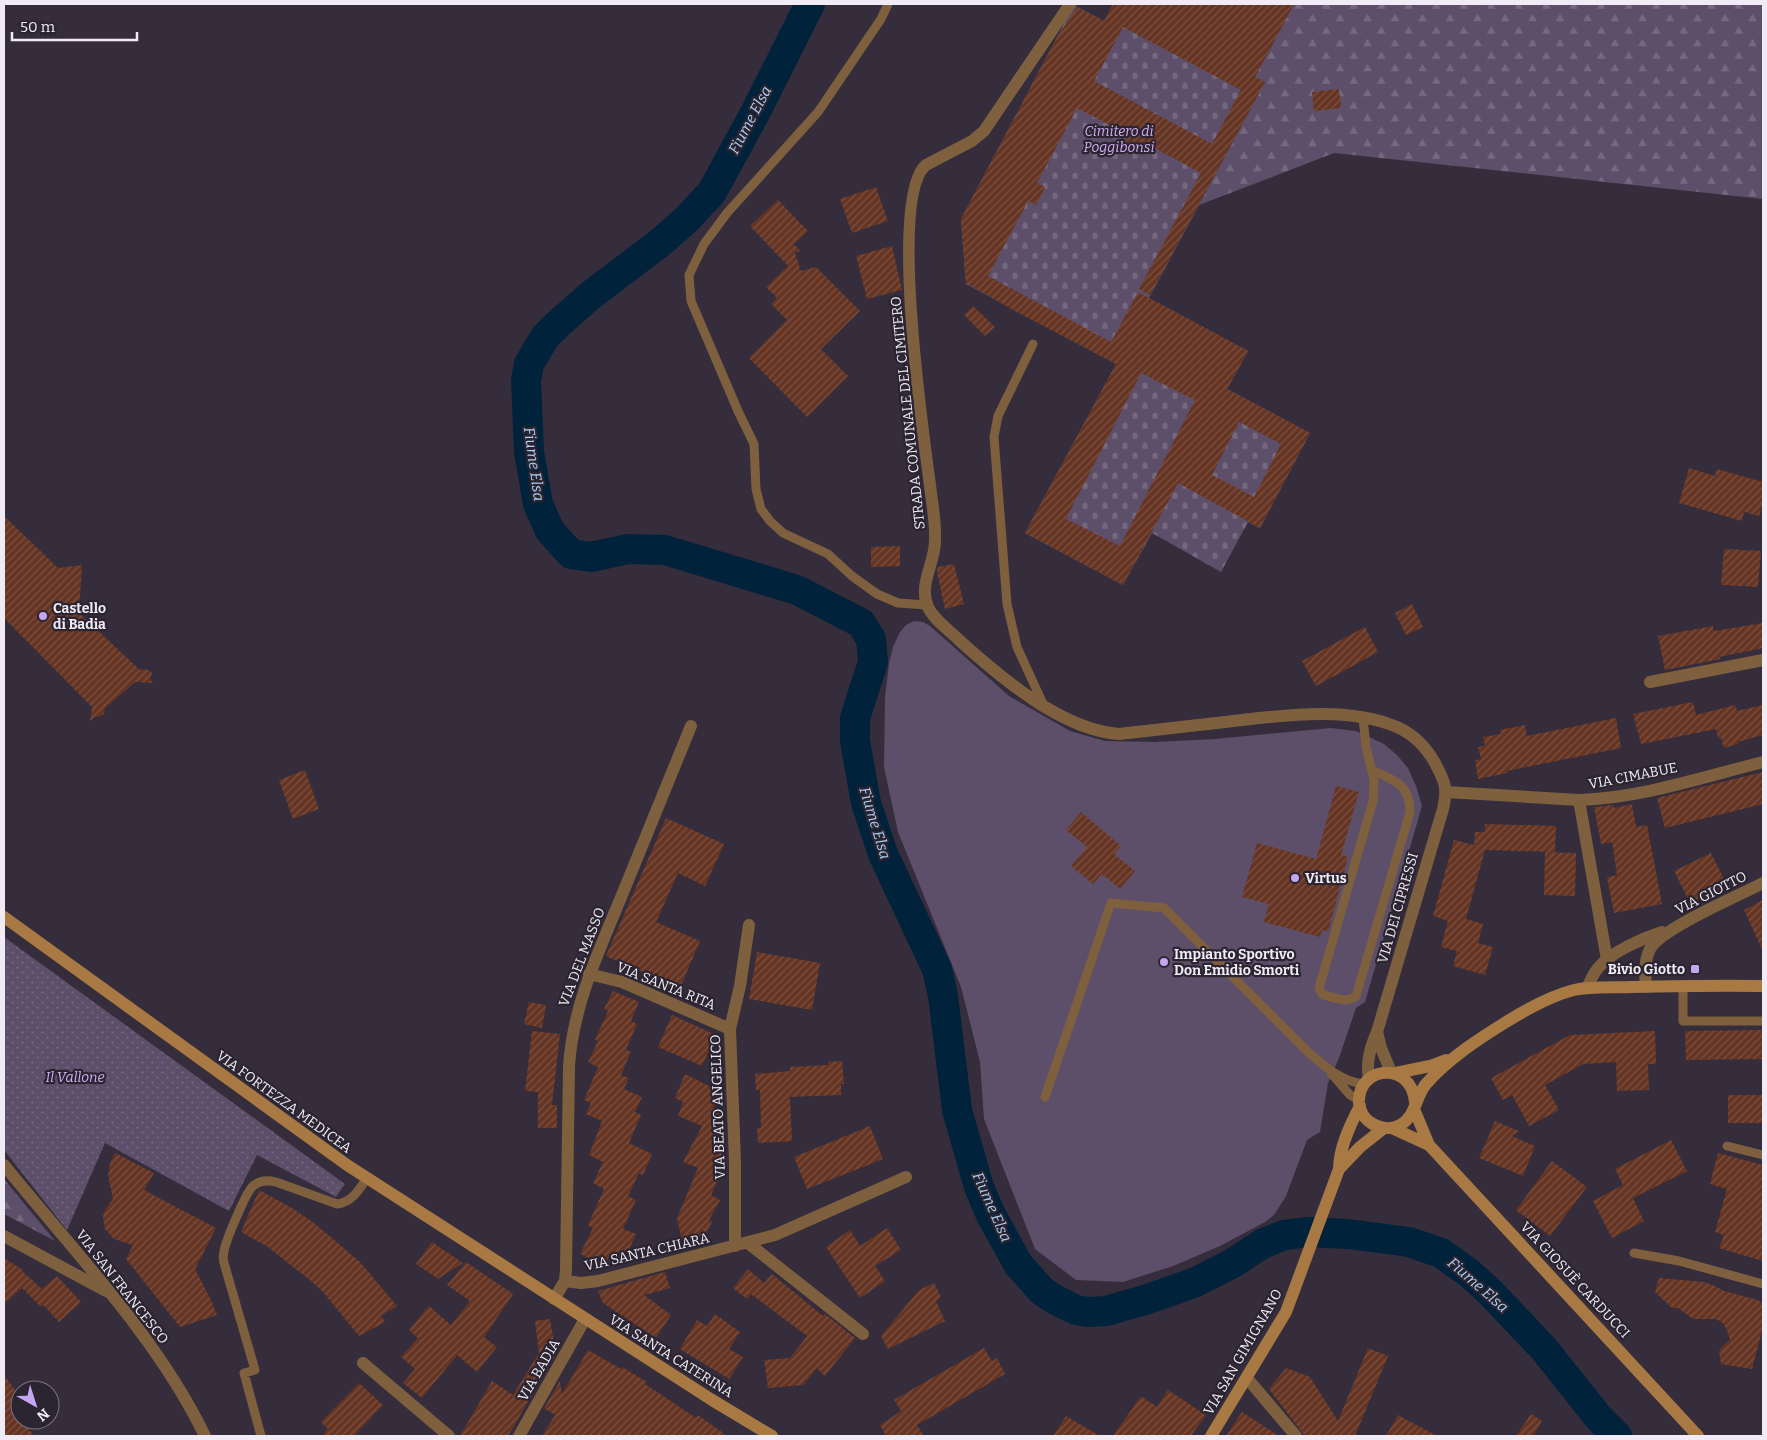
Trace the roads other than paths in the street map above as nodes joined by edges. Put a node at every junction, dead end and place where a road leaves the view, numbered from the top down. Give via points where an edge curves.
1 (888, 4) edge
2 (1070, 4) edge
3 (1033, 344) dead end
4 (927, 605) junction
5 (1763, 660) edge
6 (1650, 682) dead end
7 (1044, 706) junction
8 (1363, 718) junction
9 (691, 726) dead end
10 (1763, 762) edge
11 (1372, 770) junction
12 (1447, 792) junction
13 (1579, 800) junction
14 (1763, 883) edge
15 (4, 918) edge
16 (749, 925) dead end
17 (1672, 929) junction
18 (1606, 960) junction
19 (589, 974) junction
20 (1683, 986) junction
21 (1763, 986) edge
22 (1646, 987) junction
23 (1586, 988) junction
24 (1763, 1021) edge
25 (730, 1029) junction
26 (1377, 1032) junction
27 (1455, 1056) junction
28 (1326, 1068) junction
29 (1393, 1073) junction
30 (1367, 1081) junction
31 (1045, 1097) dead end
32 (1359, 1103) junction
33 (1415, 1105) junction
34 (1388, 1128) junction
35 (1429, 1145) junction
36 (1727, 1146) dead end
37 (1763, 1155) edge
38 (4, 1165) edge
39 (1339, 1169) junction
40 (906, 1177) dead end
41 (366, 1178) junction
42 (4, 1236) edge
43 (748, 1243) junction
44 (735, 1246) junction
45 (1634, 1253) dead end
46 (565, 1281) junction
47 (1763, 1284) edge
48 (110, 1294) junction
49 (554, 1299) junction
50 (585, 1319) junction
51 (863, 1334) dead end
52 (363, 1363) dead end
53 (1247, 1378) junction
54 (205, 1436) edge
55 (261, 1436) edge
56 (449, 1436) edge
57 (520, 1436) edge
58 (772, 1436) edge
59 (1211, 1436) edge
60 (1296, 1436) edge
61 (1698, 1436) edge

1 - 4 lane via 818,112 727,213 704,244 689,275 691,300 754,444 756,489 761,509 784,533 828,554 877,594 898,603
2 - 4 street, STRADA COMUNALE DEL CIMITERO via 980,135 933,161 921,170 916,181 909,265 915,366 935,531 934,551 926,579
3 - 7 lane via 998,416 994,437 1007,604 1017,647
4 - 7 street via 933,615 990,668
5 - 6 street
7 - 8 street via 1085,727 1119,734 1301,714
8 - 11 lane
8 - 12 street via 1398,727 1418,739 1435,762
9 - 19 street, VIA DEL MASSO
10 - 13 street, VIA CIMABUE via 1646,791
11 - 11 lane via 1373,801 1319,988 1323,994 1347,1001 1356,996 1410,812 1410,801 1400,784
12 - 13 street, VIA CIMABUE
12 - 26 street, VIA DEI CIPRESSI
13 - 18 street
14 - 17 street, VIA GIOTTO
15 - 41 main road, VIA FORTEZZA MEDICEA
16 - 25 street, VIA BEATO ANGELICO
17 - 18 street, VIA GIOTTO via 1641,940
17 - 22 street, VIA GIOTTO via 1649,950
18 - 23 street, VIA GIOTTO
19 - 25 street, VIA SANTA RITA via 622,982
19 - 46 street, VIA DEL MASSO via 576,1014 570,1054
20 - 21 main road, VIA SAN GIMIGNANO
20 - 22 main road, VIA SAN GIMIGNANO
20 - 24 lane via 1683,1021
22 - 23 main road, VIA SAN GIMIGNANO
23 - 27 main road, VIA SAN GIMIGNANO via 1536,1005
25 - 44 street, VIA BEATO ANGELICO
26 - 29 street
26 - 30 street, VIA DEI CIPRESSI via 1370,1048
27 - 29 main road, VIA SAN GIMIGNANO via 1430,1066
27 - 33 main road, VIA SAN GIMIGNANO via 1424,1086
28 - 30 lane via 1348,1080
28 - 31 lane via 1164,908 1111,902
28 - 32 lane
29 - 30 main road, VIA SAN GIMIGNANO via 1376,1075
29 - 33 main road via 1410,1084
30 - 32 main road, VIA SAN GIMIGNANO
32 - 34 main road via 1371,1124
32 - 39 main road, VIA SAN GIMIGNANO
33 - 34 main road, VIA SAN GIMIGNANO via 1406,1122
33 - 35 main road, VIA GIOSUÈ CARDUCCI
34 - 35 main road, VIA GIOSUÈ CARDUCCI
34 - 39 main road, VIA SAN GIMIGNANO via 1360,1147
35 - 61 main road, VIA GIOSUÈ CARDUCCI
36 - 37 lane
38 - 48 street, VIA SAN FRANCESCO
39 - 53 main road, VIA SAN GIMIGNANO via 1292,1298
40 - 43 street via 775,1235
41 - 49 main road, VIA FORTEZZA MEDICEA
41 - 55 lane via 351,1199 337,1204 276,1182 256,1184 249,1191 227,1241 224,1263 254,1370 244,1373
42 - 48 street
43 - 44 street
43 - 51 street
44 - 46 street, VIA SANTA CHIARA via 598,1281
45 - 47 lane via 1679,1261
46 - 49 street
48 - 54 street, VIA SAN FRANCESCO via 146,1340 189,1405
49 - 50 main road, VIA SANTA CATERINA
50 - 57 street, VIA BADIA
50 - 58 main road, VIA SANTA CATERINA
52 - 56 street
53 - 59 main road, VIA SAN GIMIGNANO
53 - 60 street

